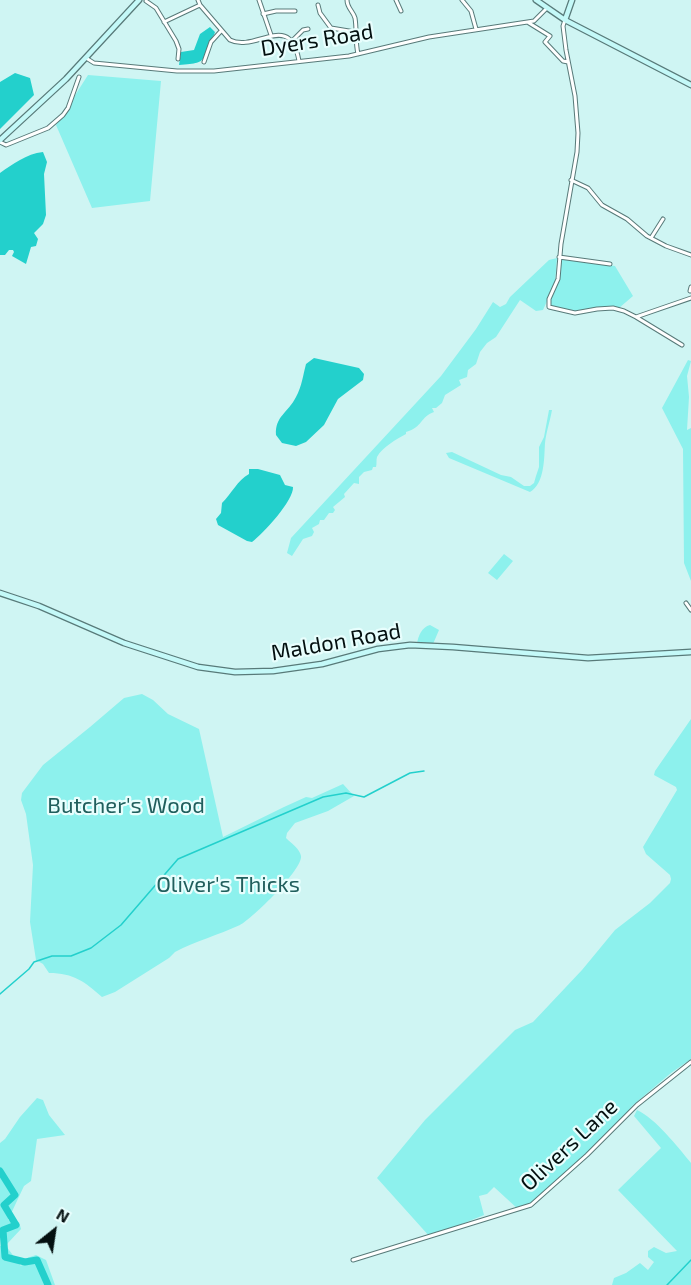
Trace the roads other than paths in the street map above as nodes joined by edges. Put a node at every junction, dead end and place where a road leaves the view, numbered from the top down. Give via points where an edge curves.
1 (138, 0) edge
2 (198, 0) edge
3 (259, 0) edge
4 (347, 0) edge
5 (396, 0) edge
6 (462, 0) edge
7 (536, 0) edge
8 (572, 0) edge
9 (146, 1) edge
10 (152, 2) edge
11 (200, 5) junction
12 (318, 5) dead end
13 (547, 8) junction
14 (295, 11) dead end
15 (401, 11) dead end
16 (263, 14) junction
17 (565, 20) junction
18 (164, 22) junction
19 (527, 22) junction
20 (308, 29) dead end
21 (476, 29) junction
22 (221, 31) junction
23 (355, 32) junction
24 (271, 35) junction
25 (291, 42) junction
26 (358, 54) junction
27 (86, 58) junction
28 (178, 59) dead end
29 (298, 61) junction
30 (204, 62) dead end
31 (568, 62) junction
32 (79, 77) dead end
33 (691, 85) edge
34 (0, 141) edge
35 (571, 180) junction
36 (663, 219) dead end
37 (651, 238) junction
38 (691, 255) edge
39 (559, 257) junction
40 (610, 264) dead end
41 (691, 298) edge
42 (636, 317) junction
43 (682, 345) dead end
44 (0, 593) edge
45 (686, 603) dead end
46 (691, 610) edge
47 (691, 652) edge
48 (691, 1062) edge
49 (353, 1260) dead end

1 - 27 main road
2 - 11 street
3 - 16 street
4 - 23 street via 355,16
5 - 15 street
6 - 21 street via 471,11
7 - 13 main road
8 - 17 main road
9 - 10 street
10 - 18 street
11 - 18 street
11 - 22 street
12 - 23 street via 331,28
13 - 17 main road
13 - 19 street, Dyers Road via 537,19
14 - 16 street
16 - 24 street
17 - 31 street
17 - 33 main road
18 - 28 street via 177,44
19 - 21 street, Dyers Road
19 - 31 street via 550,36 545,42
20 - 25 street
21 - 26 street, Dyers Road
22 - 24 street via 240,44
22 - 30 street via 211,42
23 - 26 street
24 - 25 street via 284,36
25 - 29 street
26 - 29 street, Dyers Road
27 - 29 street, Dyers Road via 94,63 196,71
27 - 34 main road
31 - 35 street via 578,134
32 - 34 street via 68,108 54,123 6,145
35 - 37 street via 588,188 602,205
35 - 39 street
36 - 37 street
37 - 38 street
39 - 40 street
39 - 42 street via 558,279 549,307 575,313 613,308
41 - 42 street
42 - 43 street
44 - 47 main road, Maldon Road via 124,643 198,667 235,672 322,664 410,645 588,658
45 - 46 street
48 - 49 street, Olivers Lane via 637,1105 531,1205

